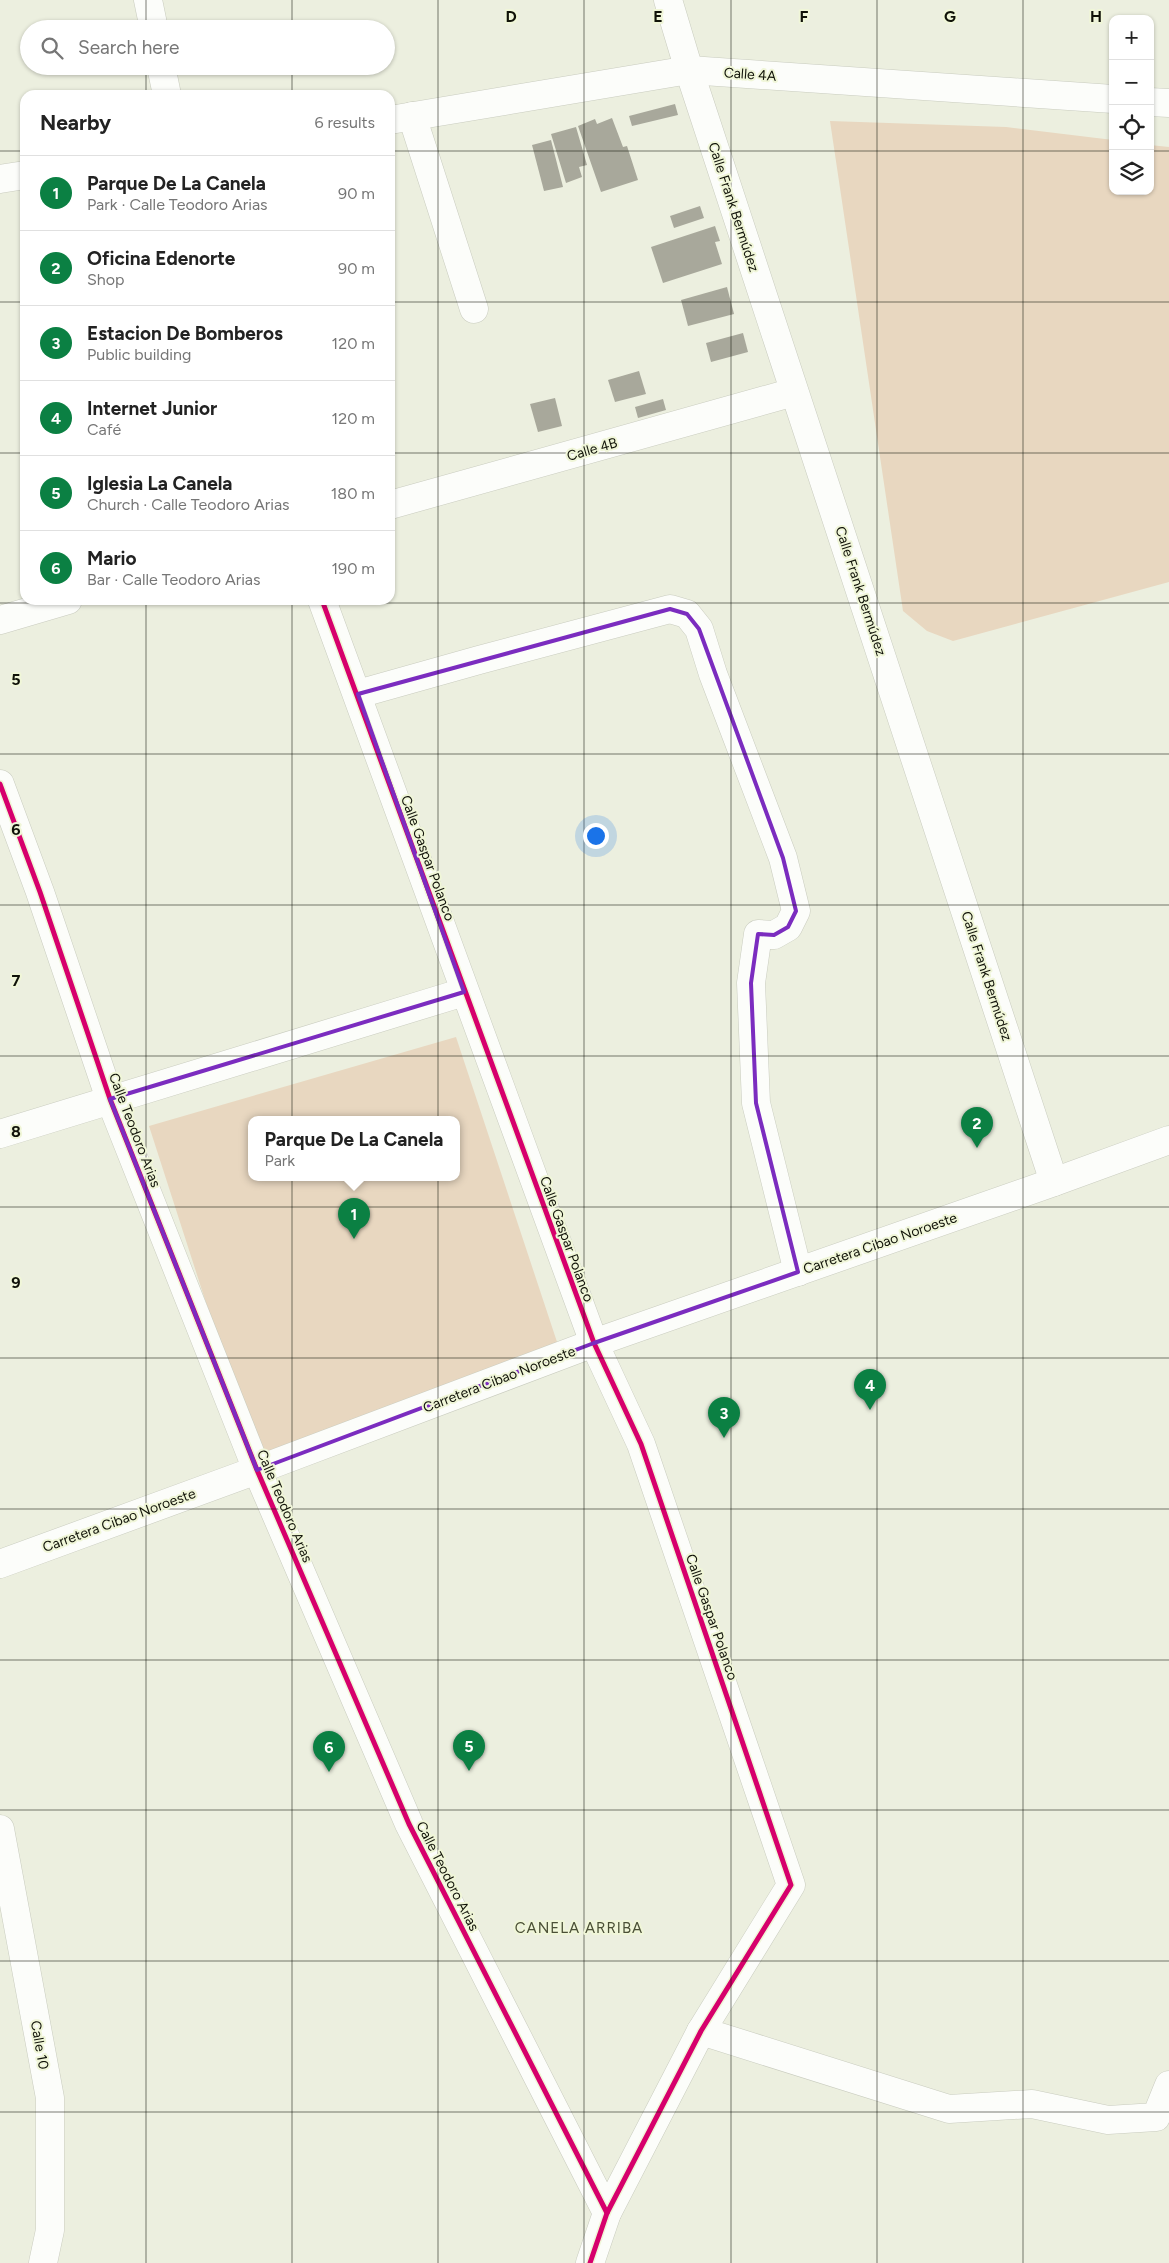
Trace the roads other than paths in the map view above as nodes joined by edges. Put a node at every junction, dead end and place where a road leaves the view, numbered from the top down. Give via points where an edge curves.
1 (148, 0) edge
2 (668, 0) edge
3 (152, 20) edge
4 (689, 70) junction
5 (163, 75) edge
6 (166, 90) edge
7 (1109, 99) edge
8 (1154, 102) edge
9 (1169, 103) edge
10 (401, 118) edge
11 (20, 176) edge
12 (0, 179) edge
13 (474, 309) dead end
14 (794, 392) junction
15 (395, 504) edge
16 (51, 605) edge
17 (324, 605) edge
18 (0, 620) edge
19 (358, 694) junction
20 (0, 784) edge
21 (464, 992) junction
22 (110, 1099) junction
23 (0, 1134) edge
24 (1169, 1140) edge
25 (1054, 1182) junction
26 (798, 1272) junction
27 (594, 1343) junction
28 (256, 1470) junction
29 (0, 1564) edge
30 (0, 1829) edge
31 (701, 2031) junction
32 (1169, 2084) edge
33 (607, 2213) junction
34 (43, 2263) edge
35 (590, 2263) edge

1 - 3 street
2 - 4 street, Calle Frank Bermúdez
4 - 7 street, Calle 4A
4 - 10 street, Calle 4A
4 - 14 street, Calle Frank Bermúdez
5 - 6 street
8 - 9 street
10 - 13 street
11 - 12 street
14 - 15 street, Calle 4B
14 - 25 street, Calle Frank Bermúdez
16 - 18 street
17 - 19 street, Calle Gaspar Polanco
19 - 21 street, Calle Gaspar Polanco
19 - 26 street via 670,609 687,614 699,629 783,858 796,911 788,927 774,934 758,934 752,983 756,1103
20 - 22 street, Calle Teodoro Arias
21 - 22 street
21 - 27 street, Calle Gaspar Polanco
22 - 23 street
22 - 28 street, Calle Teodoro Arias
24 - 25 street, Carretera Cibao Noroeste
25 - 26 street, Carretera Cibao Noroeste
26 - 27 street, Carretera Cibao Noroeste
27 - 28 street, Carretera Cibao Noroeste
27 - 31 street, Calle Gaspar Polanco via 642,1444 791,1885
28 - 29 street, Carretera Cibao Noroeste
28 - 33 street, Calle Teodoro Arias via 409,1824
30 - 34 street, Calle 10 via 50,2098 50,2230
31 - 32 street via 949,2109 1032,2104 1108,2120 1156,2117
31 - 33 street
33 - 35 street

